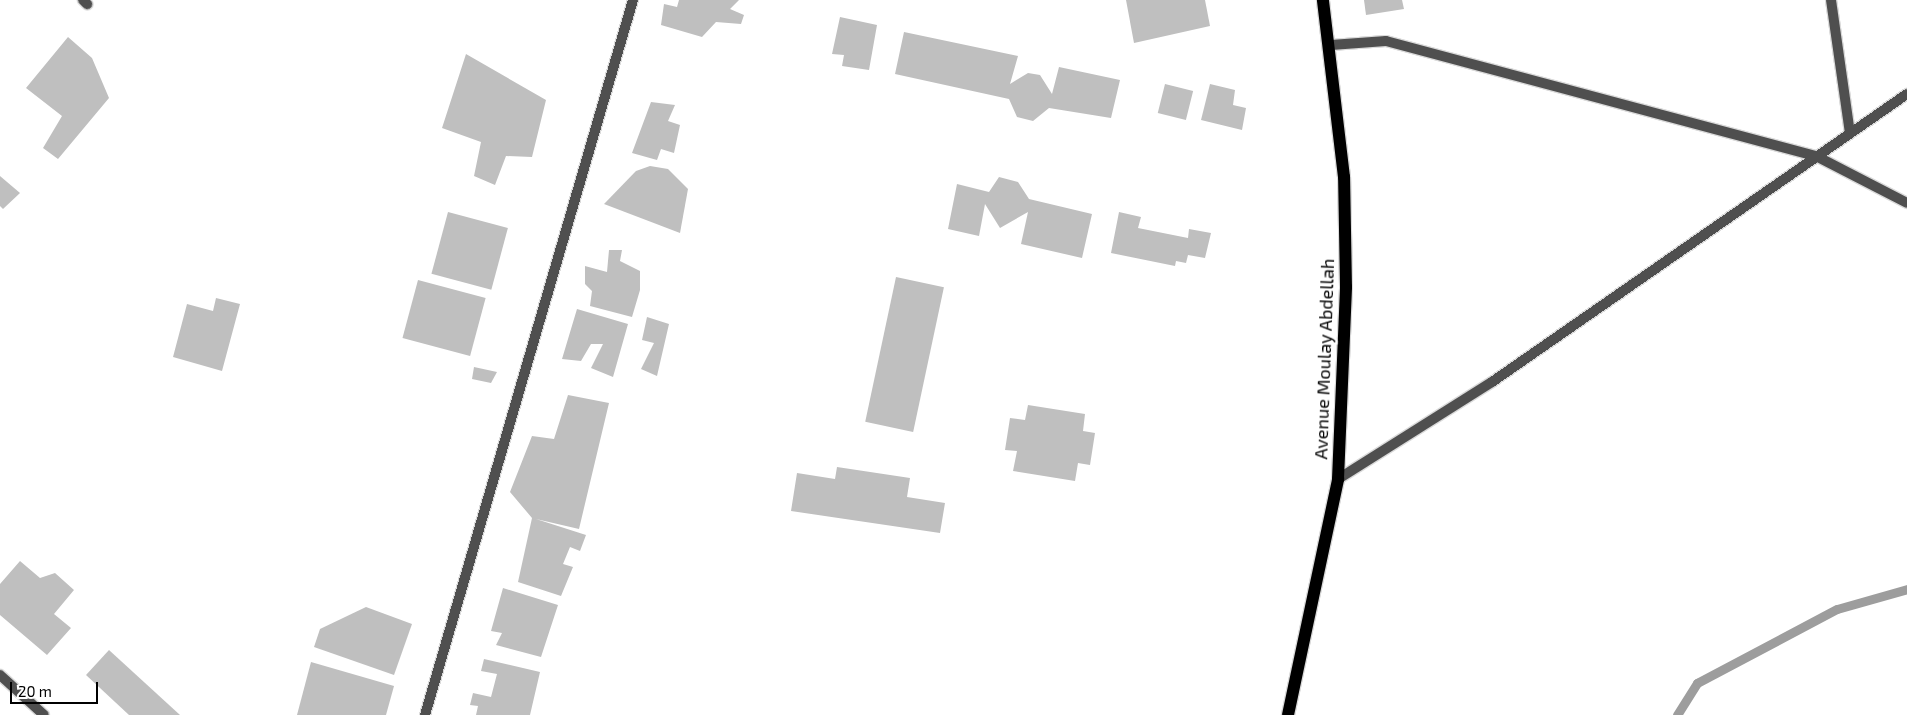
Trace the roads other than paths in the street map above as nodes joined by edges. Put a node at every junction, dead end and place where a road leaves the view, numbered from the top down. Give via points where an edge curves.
1 (633, 0) edge
2 (1323, 0) edge
3 (1831, 0) edge
4 (1331, 45) junction
5 (1907, 94) edge
6 (1850, 133) junction
7 (1818, 157) junction
8 (1907, 203) edge
9 (1338, 479) junction
10 (0, 675) edge
11 (44, 715) edge
12 (425, 715) edge
13 (1288, 715) edge

1 - 12 street
2 - 4 main road, Avenue Moulay Abdellah
3 - 6 street
4 - 7 street via 1386,42
4 - 9 main road, Avenue Moulay Abdellah via 1344,177 1346,277
5 - 6 street
6 - 7 street
7 - 8 street
7 - 9 street via 1492,382
9 - 13 main road, Avenue Moulay Abdellah
10 - 11 street

